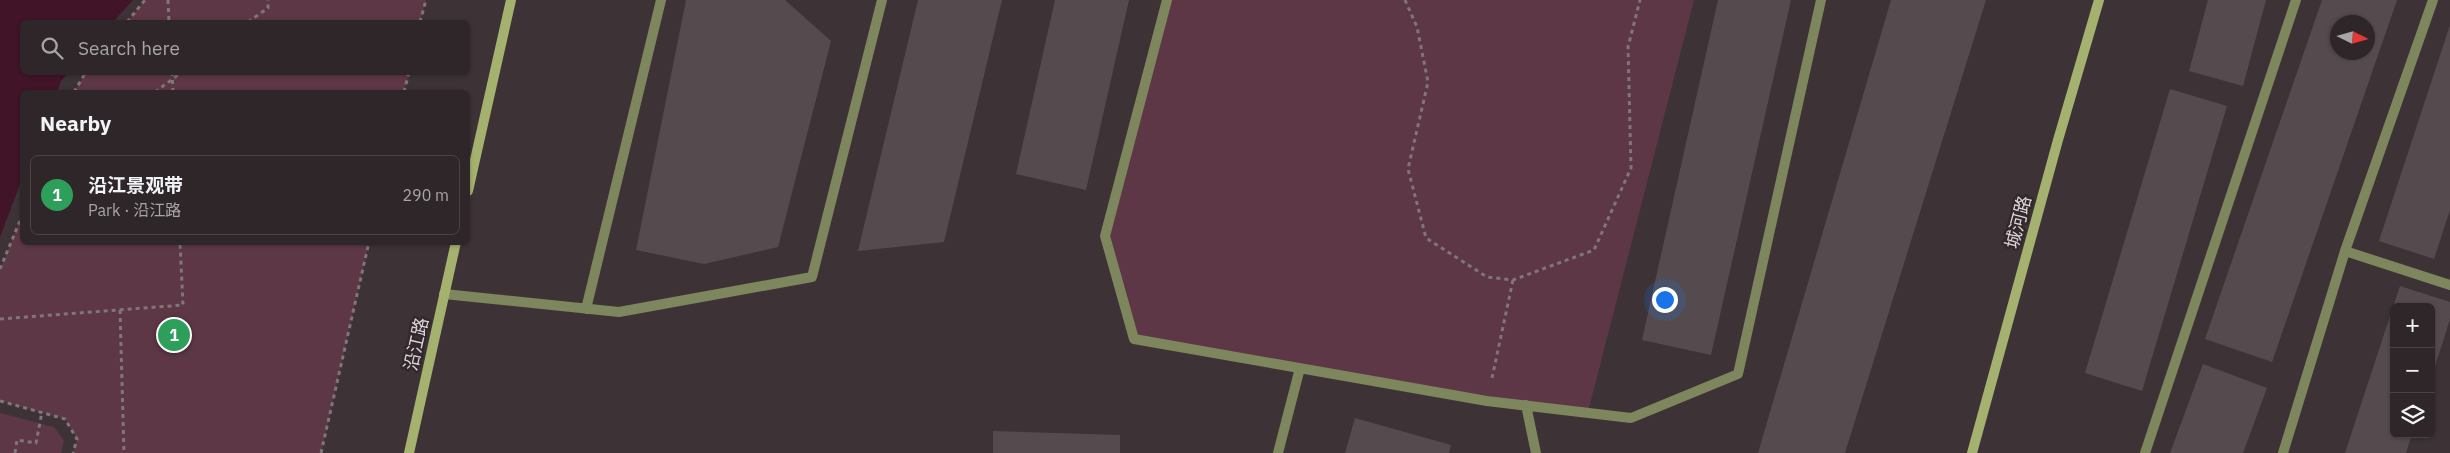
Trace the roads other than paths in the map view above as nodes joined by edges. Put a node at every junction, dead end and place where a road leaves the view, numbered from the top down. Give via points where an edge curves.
1 (511, 0) edge
2 (661, 0) edge
3 (882, 0) edge
4 (1167, 0) edge
5 (1821, 0) edge
6 (2099, 0) edge
7 (2296, 0) edge
8 (2433, 0) edge
9 (470, 182) edge
10 (455, 245) edge
11 (2345, 251) junction
12 (2450, 286) edge
13 (444, 294) junction
14 (586, 309) junction
15 (1300, 368) junction
16 (1526, 405) junction
17 (408, 453) edge
18 (1278, 453) edge
19 (1536, 453) edge
20 (1972, 453) edge
21 (2145, 453) edge
22 (2283, 453) edge

1 - 9 main road
2 - 14 lane
3 - 14 lane via 812,277 619,312
4 - 15 lane via 1105,236 1134,339
5 - 16 lane via 1738,374 1631,418
6 - 20 main road, 城河路
7 - 21 lane
8 - 11 lane
10 - 13 main road, 沿江路
11 - 12 lane
11 - 22 lane
13 - 14 lane
13 - 17 main road, 沿江路
15 - 16 lane
15 - 18 lane
16 - 19 lane

